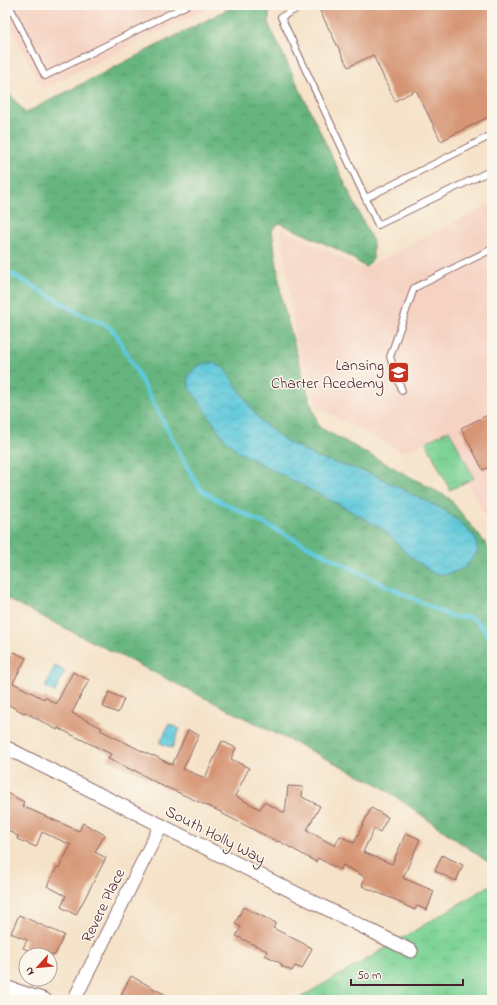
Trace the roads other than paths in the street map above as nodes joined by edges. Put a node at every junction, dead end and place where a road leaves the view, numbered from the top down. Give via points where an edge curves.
1 (9, 5) edge
2 (187, 5) edge
3 (304, 5) edge
4 (492, 135) edge
5 (492, 170) edge
6 (366, 198) junction
7 (492, 249) edge
8 (402, 392) dead end
9 (5, 747) edge
10 (161, 825) junction
11 (411, 951) dead end
12 (5, 987) edge
13 (45, 1000) edge
14 (74, 1000) edge

1 - 2 lane via 45,76
3 - 6 lane via 281,18
4 - 6 lane
5 - 6 lane via 378,225
7 - 8 lane via 414,288 390,357
9 - 10 street, South Holly Way
10 - 11 street, South Holly Way
10 - 14 street, Revere Place
12 - 13 street

